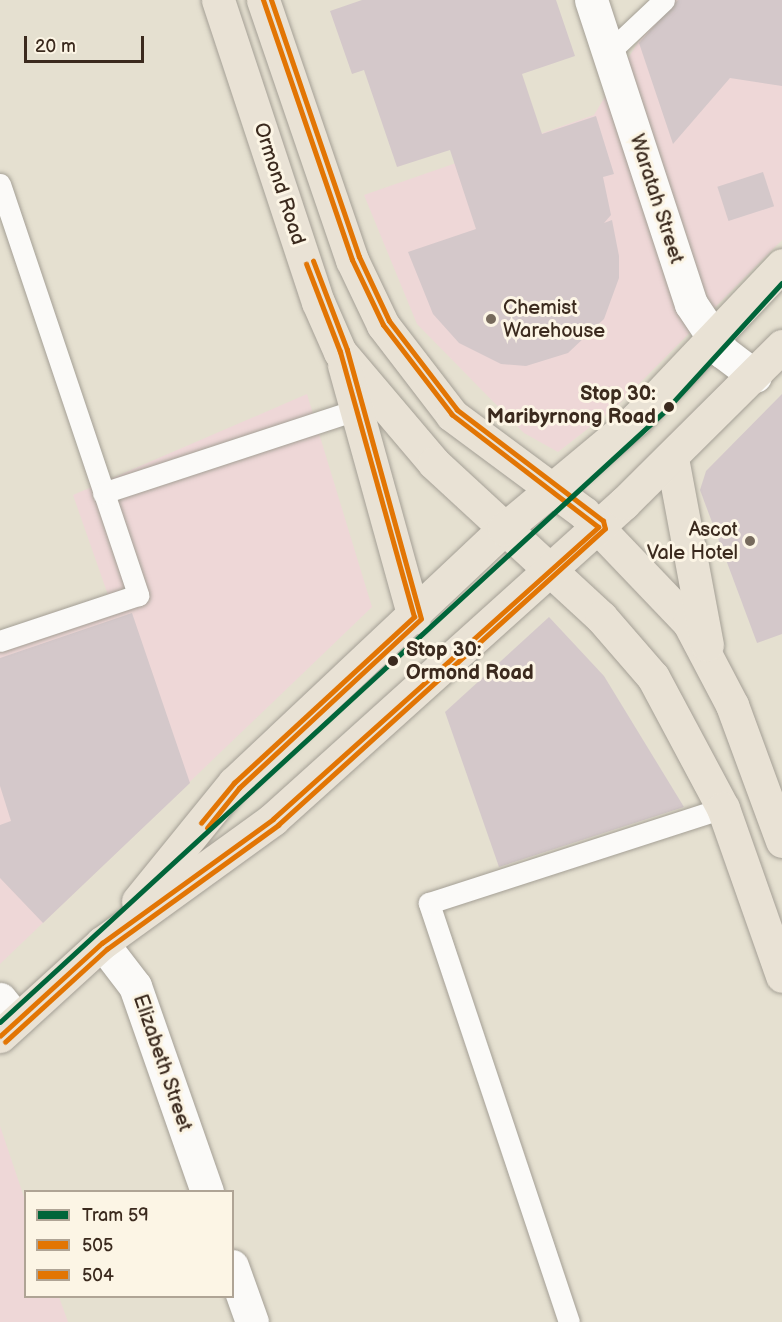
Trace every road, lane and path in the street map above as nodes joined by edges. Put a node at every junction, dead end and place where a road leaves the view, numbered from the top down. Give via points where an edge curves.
1 (218, 0) edge
2 (263, 0) edge
3 (591, 0) edge
4 (664, 0) edge
5 (608, 53) junction
6 (0, 184) edge
7 (782, 265) edge
8 (714, 340) junction
9 (782, 346) edge
10 (340, 352) junction
11 (755, 376) junction
12 (355, 410) junction
13 (672, 458) junction
14 (553, 489) junction
15 (102, 493) junction
16 (598, 527) junction
17 (504, 529) junction
18 (551, 570) junction
19 (414, 617) junction
20 (0, 641) edge
21 (709, 658) junction
22 (723, 808) junction
23 (782, 841) edge
24 (102, 943) junction
25 (782, 976) edge
26 (6, 1018) edge
27 (207, 1190) edge
28 (234, 1272) edge
29 (252, 1322) edge
30 (569, 1322) edge

1 - 10 main road, Ormond Road via 318,302
2 - 14 main road via 352,260 383,326 452,415 501,456
3 - 5 street, Waratah Street
4 - 5 lane
5 - 8 street, Waratah Street via 691,304
6 - 15 lane
7 - 8 main road
8 - 11 street, Waratah Street
8 - 14 main road via 636,419
9 - 11 main road
10 - 12 main road
10 - 17 main road, Ormond Road via 427,455
11 - 13 main road
12 - 15 lane
12 - 19 main road
13 - 16 main road
13 - 21 main road
14 - 16 main road
14 - 17 main road
15 - 20 lane via 138,595
16 - 18 main road
16 - 21 main road via 689,623
17 - 18 main road, Ormond Road
17 - 19 main road
18 - 22 main road, Ormond Road via 653,676
18 - 24 main road via 273,819
19 - 24 main road via 234,783
21 - 23 main road via 747,741
22 - 25 main road, Ormond Road
22 - 30 lane via 429,903
24 - 26 main road
24 - 27 street, Elizabeth Street via 135,986
28 - 29 street

